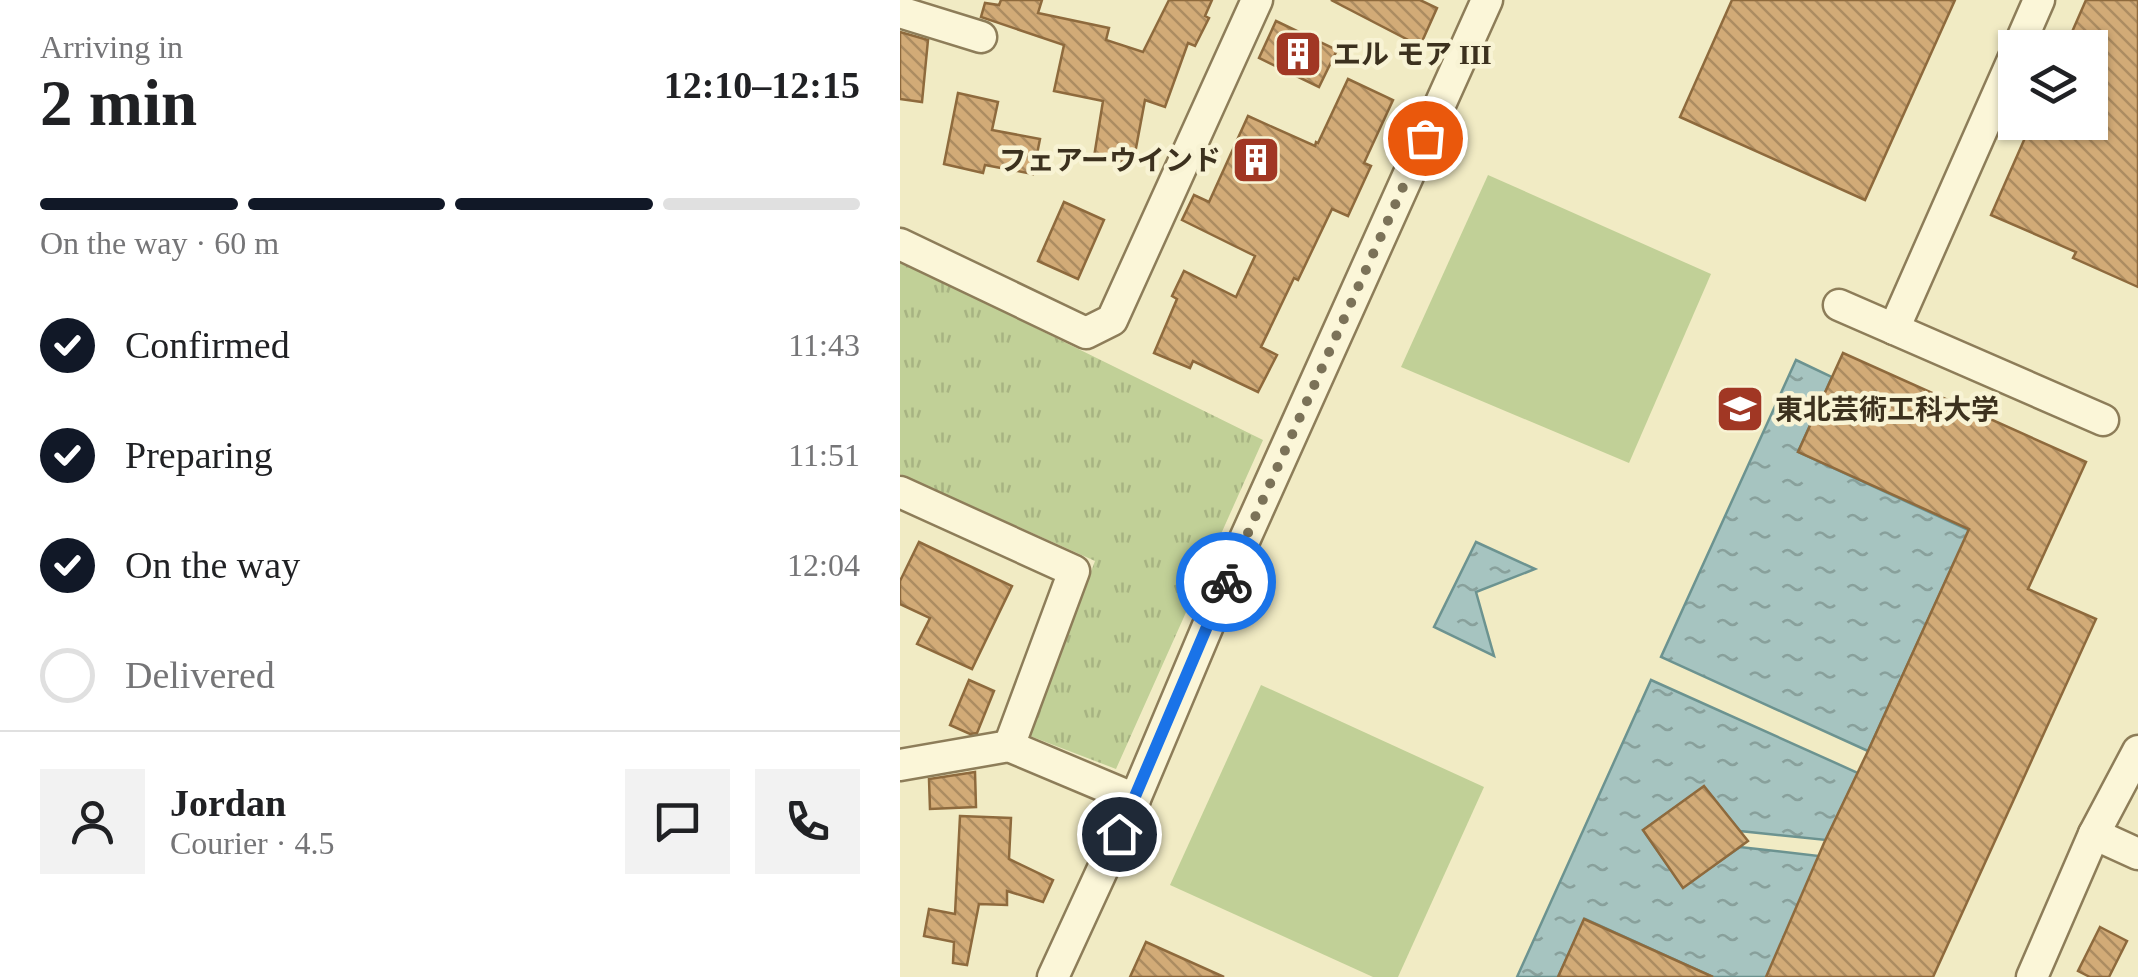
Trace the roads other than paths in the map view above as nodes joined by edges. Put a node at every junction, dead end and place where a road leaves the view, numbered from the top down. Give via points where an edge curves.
1 (1258, 0) edge
2 (1487, 0) edge
3 (2039, 0) edge
4 (900, 12) edge
5 (2026, 30) edge
6 (981, 37) dead end
7 (1998, 93) edge
8 (900, 244) edge
9 (1839, 304) dead end
10 (1894, 329) junction
11 (2103, 420) dead end
12 (900, 492) edge
13 (1009, 746) junction
14 (2138, 751) edge
15 (900, 766) edge
16 (1135, 799) junction
17 (2094, 834) junction
18 (2138, 854) edge
19 (1053, 977) edge
20 (2032, 977) edge

1 - 8 street via 1112,320 1086,333
2 - 16 street via 1238,552
3 - 5 street
4 - 6 street
7 - 10 street
9 - 10 street
10 - 11 street
12 - 13 street via 1074,571
13 - 15 street
13 - 16 street
14 - 17 street
16 - 19 street
17 - 18 street
17 - 20 street

